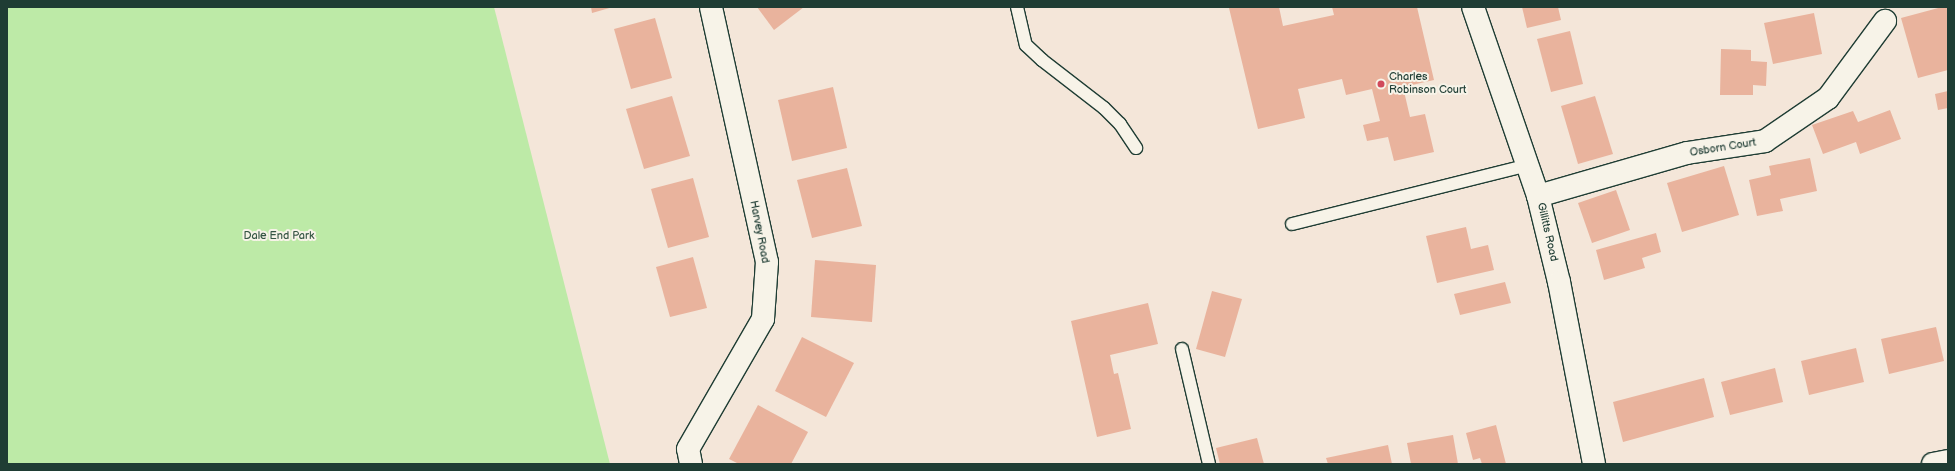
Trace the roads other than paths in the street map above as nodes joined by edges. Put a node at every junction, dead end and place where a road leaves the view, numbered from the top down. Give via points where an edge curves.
1 (711, 7) edge
2 (1016, 7) edge
3 (1473, 7) edge
4 (1885, 21) dead end
5 (1136, 148) dead end
6 (1528, 165) junction
7 (1538, 196) junction
8 (1292, 224) dead end
9 (1182, 349) dead end
10 (1948, 461) edge
11 (691, 464) edge
12 (1209, 464) edge
13 (1594, 464) edge
14 (1933, 464) edge

1 - 11 street, Harvey Road via 767,262 763,319 688,449
2 - 5 lane via 1026,45 1104,108 1120,124
3 - 6 street, Gillitts Road
4 - 7 street, Osborn Court via 1828,98 1765,141 1687,153
6 - 7 street, Gillitts Road
6 - 8 lane
7 - 13 street, Gillitts Road via 1559,282
9 - 12 lane
10 - 14 street

